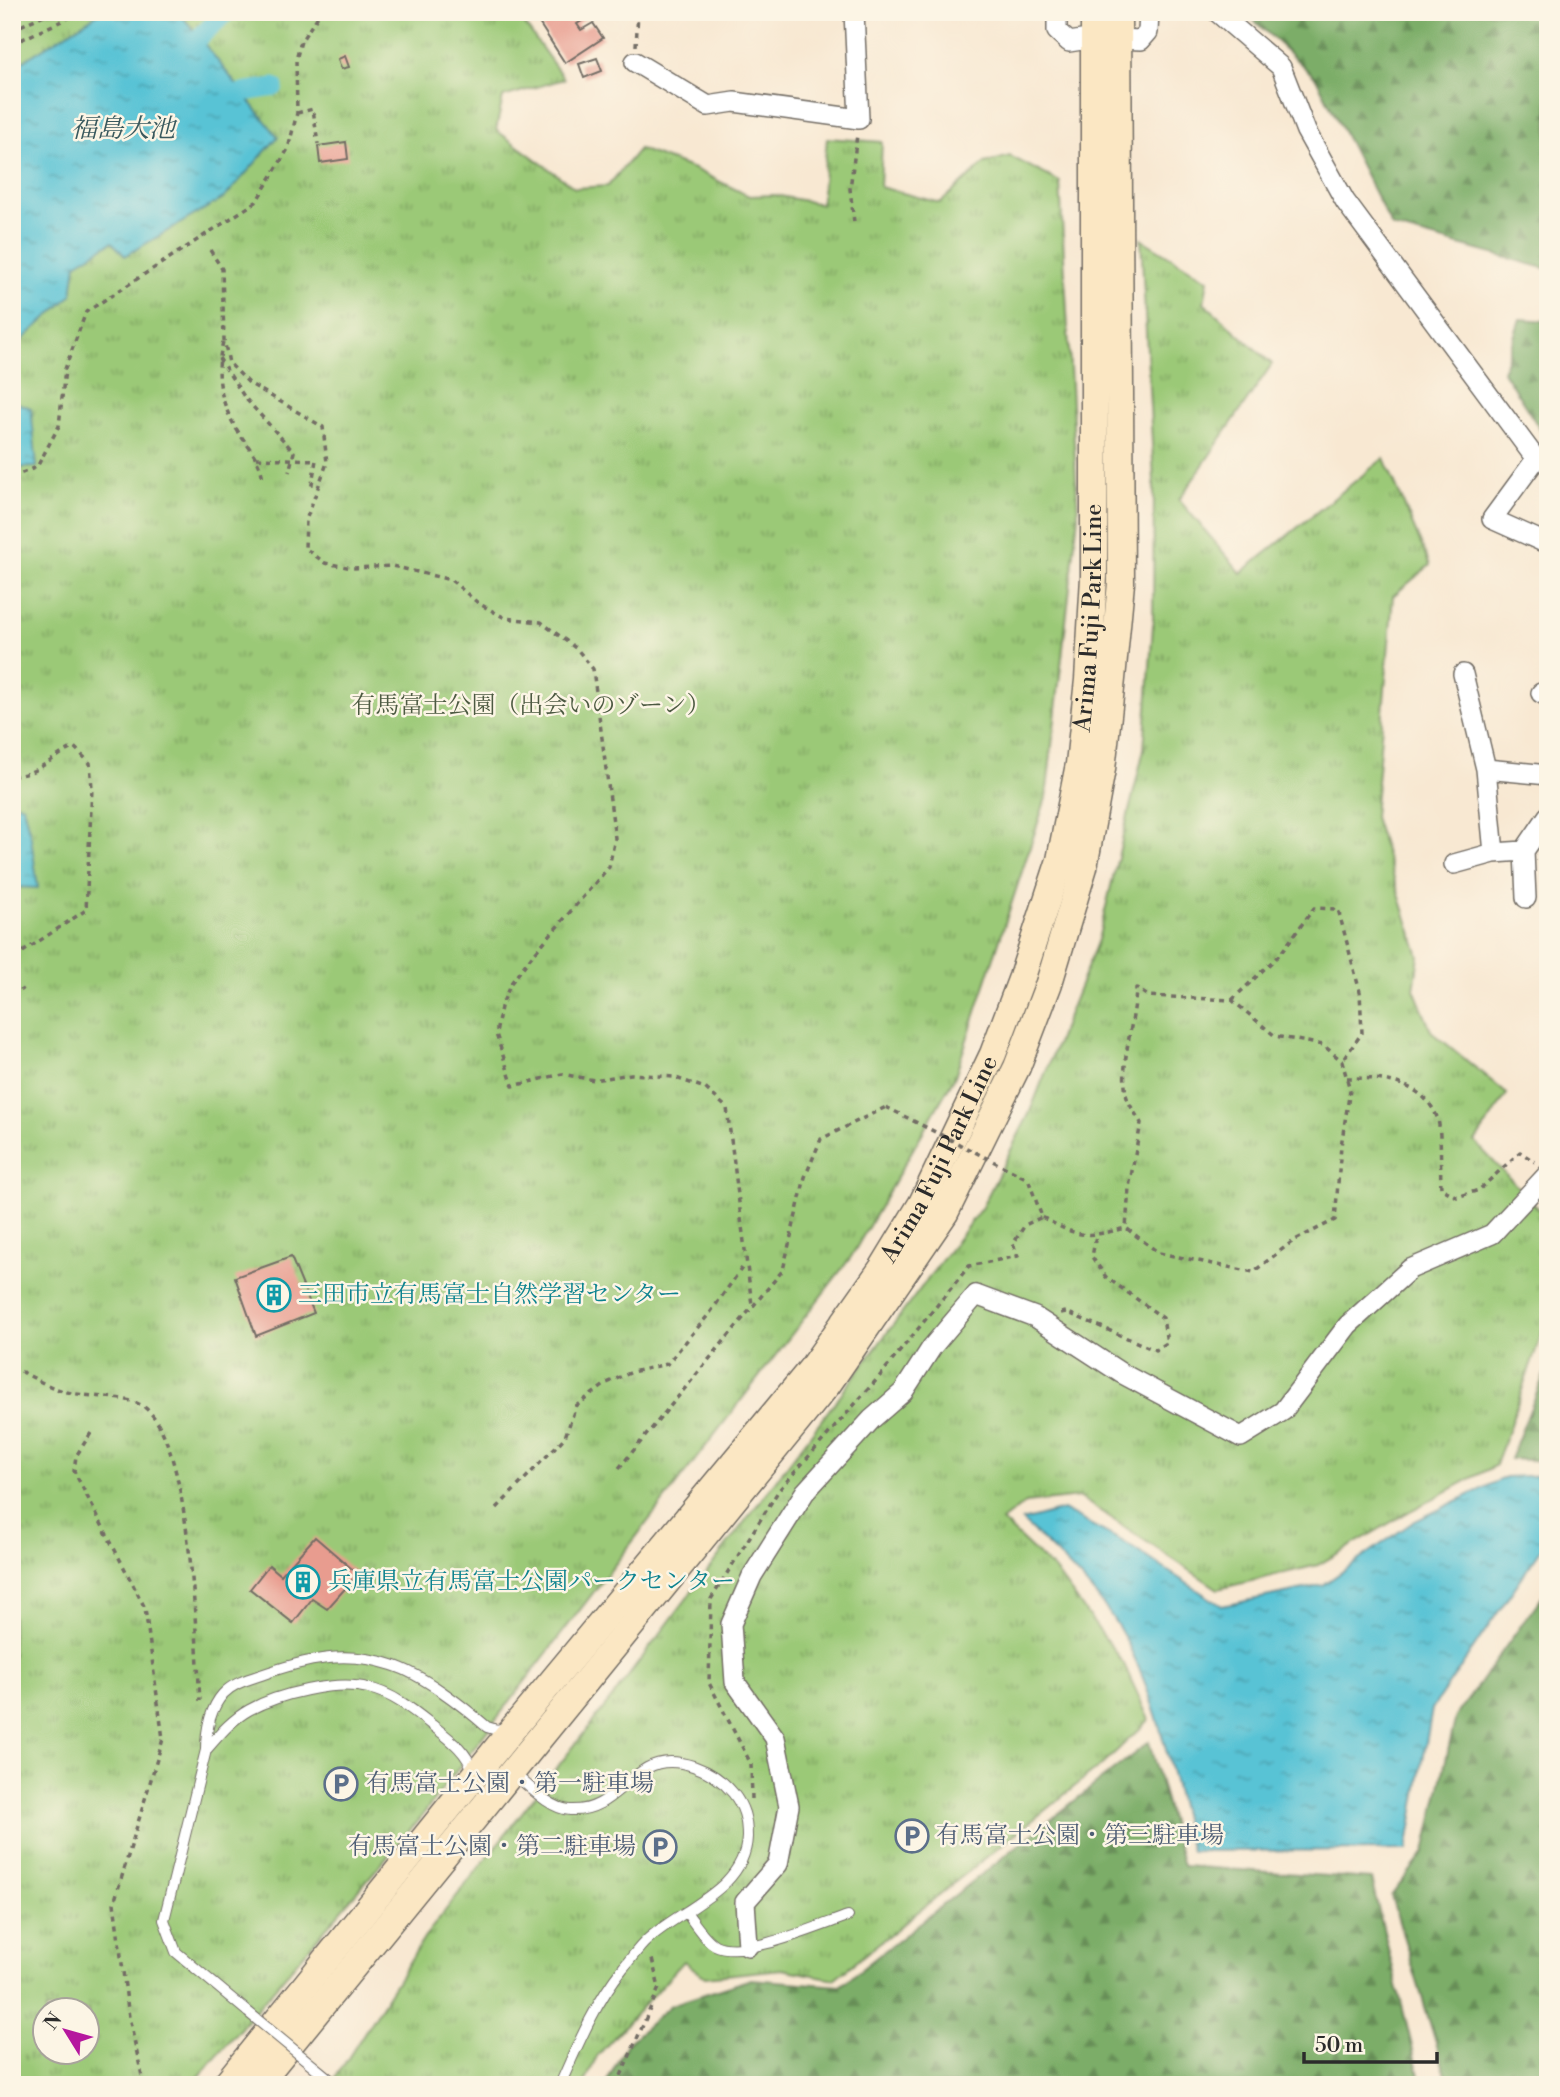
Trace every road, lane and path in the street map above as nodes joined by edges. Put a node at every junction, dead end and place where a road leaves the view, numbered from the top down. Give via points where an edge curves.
1 (50, 12) edge
2 (81, 12) edge
3 (321, 12) edge
4 (638, 12) edge
5 (854, 12) edge
6 (1058, 12) edge
7 (1118, 12) edge
8 (1149, 12) edge
9 (1217, 12) edge
10 (1539, 12) edge
11 (1548, 17) edge
12 (12, 30) edge
13 (1102, 30) edge
14 (12, 44) edge
15 (635, 62) joint
16 (297, 113) junction
17 (859, 119) junction
18 (318, 144) dead end
19 (854, 222) dead end
20 (210, 250) dead end
21 (224, 340) junction
22 (219, 358) junction
23 (257, 458) junction
24 (295, 460) junction
25 (289, 472) dead end
26 (12, 477) edge
27 (263, 479) dead end
28 (312, 490) dead end
29 (1548, 544) edge
30 (1463, 674) dead end
31 (1486, 769) junction
32 (1548, 775) edge
33 (12, 776) edge
34 (1548, 816) edge
35 (1524, 851) junction
36 (1494, 853) junction
37 (1454, 864) dead end
38 (1526, 898) dead end
39 (12, 958) edge
40 (23, 989) dead end
41 (12, 996) edge
42 (1233, 1000) junction
43 (1342, 1061) junction
44 (1347, 1078) junction
45 (1543, 1169) edge
46 (1042, 1217) junction
47 (1126, 1228) junction
48 (1096, 1235) junction
49 (744, 1265) junction
50 (969, 1266) dead end
51 (751, 1306) junction
52 (1035, 1317) junction
53 (12, 1367) edge
54 (91, 1433) dead end
55 (619, 1468) dead end
56 (497, 1508) dead end
57 (200, 1701) dead end
58 (515, 1726) junction
59 (206, 1750) junction
60 (511, 1772) junction
61 (475, 1776) junction
62 (686, 1912) junction
63 (848, 1916) dead end
64 (648, 1940) junction
65 (748, 1946) junction
66 (335, 2084) edge
67 (144, 2085) edge
68 (225, 2085) edge
69 (257, 2085) edge
70 (560, 2085) edge
71 (617, 2085) edge

1 - 12 path
2 - 14 path
3 - 16 path via 301,41 296,60
4 - 15 path
5 - 17 street
6 - 13 street via 1057,31 1069,42
7 - 13 main road, Arima Fuji Park Line
8 - 13 street via 1148,32 1141,40
9 - 29 street via 1281,67 1306,131 1345,201 1536,459 1492,519
10 - 11 path
13 - 58 main road, Arima Fuji Park Line via 1094,577 1088,680 1079,764 1060,860 1022,977 960,1129 883,1267 811,1369
13 - 60 main road, Arima Fuji Park Line via 1121,583 1102,769 1084,867 1049,983 1017,1067 945,1213 869,1329 775,1453
15 - 17 street via 708,106 734,102
16 - 18 path via 313,109
16 - 26 path via 288,149 256,202 86,312 65,369 59,426 37,467
17 - 19 path via 850,189
20 - 21 path via 222,268
21 - 22 path
21 - 49 path via 229,363 249,383 323,427 327,463 306,520 305,548 325,563 352,568 391,566 451,580 505,618 541,622 577,649 593,669 615,838 609,867 511,983 496,1034 513,1086 562,1074 594,1080 631,1074 673,1077 705,1088 727,1108
22 - 23 path via 218,376 228,416
22 - 24 path via 245,398 286,441
23 - 24 path
23 - 27 path
24 - 25 path
24 - 28 path via 316,460
30 - 31 street
31 - 32 street
31 - 36 street
33 - 39 path via 32,774 74,747 90,763 92,798 86,910
34 - 35 street
35 - 36 street
35 - 38 street
36 - 37 street
40 - 41 path
42 - 43 path via 1275,1036 1323,1045
42 - 43 path via 1280,953 1314,908 1338,909 1360,992 1362,1032
42 - 47 path via 1148,996 1136,988 1136,1012 1124,1061 1126,1096 1141,1124
43 - 44 path
44 - 45 path via 1384,1078 1417,1092 1438,1117 1441,1188 1457,1197 1479,1190 1520,1152
44 - 47 path via 1350,1090 1335,1220 1293,1241 1253,1272 1159,1253
45 - 52 street via 1492,1234 1410,1269 1348,1325 1283,1410 1241,1437 1121,1373
46 - 48 path via 1072,1234
46 - 50 path via 1025,1225 1013,1244 1018,1256
46 - 51 path, bridge via 1028,1179 886,1107 821,1139 805,1177 783,1270
47 - 48 path
48 - 52 path via 1091,1257 1106,1277 1163,1318 1167,1343 1155,1350 1066,1312
49 - 51 path
49 - 56 path via 667,1364 607,1383 576,1406 565,1437
51 - 55 path
52 - 65 street via 976,1295 932,1347 903,1392 805,1492 752,1576 731,1624 735,1682 775,1738 789,1806 778,1864 745,1902
53 - 57 path via 60,1390 138,1403 162,1427 181,1496 191,1564
54 - 67 path via 76,1456 74,1471 145,1608 163,1739 114,1903 129,2017
58 - 59 lane via 487,1727 396,1666 349,1656 321,1657 231,1686 214,1710 206,1732
58 - 61 main road, Arima Fuji Park Line
59 - 61 lane via 228,1725 251,1709 314,1688 342,1685 368,1688 411,1709 458,1746
59 - 66 lane, bridge via 163,1920 176,1952
60 - 62 lane via 568,1810 592,1808 649,1767 670,1763 715,1775 743,1807 746,1845 737,1868 722,1886
60 - 69 main road, Arima Fuji Park Line
61 - 68 main road, Arima Fuji Park Line
62 - 64 lane
62 - 65 lane via 712,1944 728,1950
63 - 65 lane
64 - 70 lane via 601,1998
64 - 71 path via 659,1987

